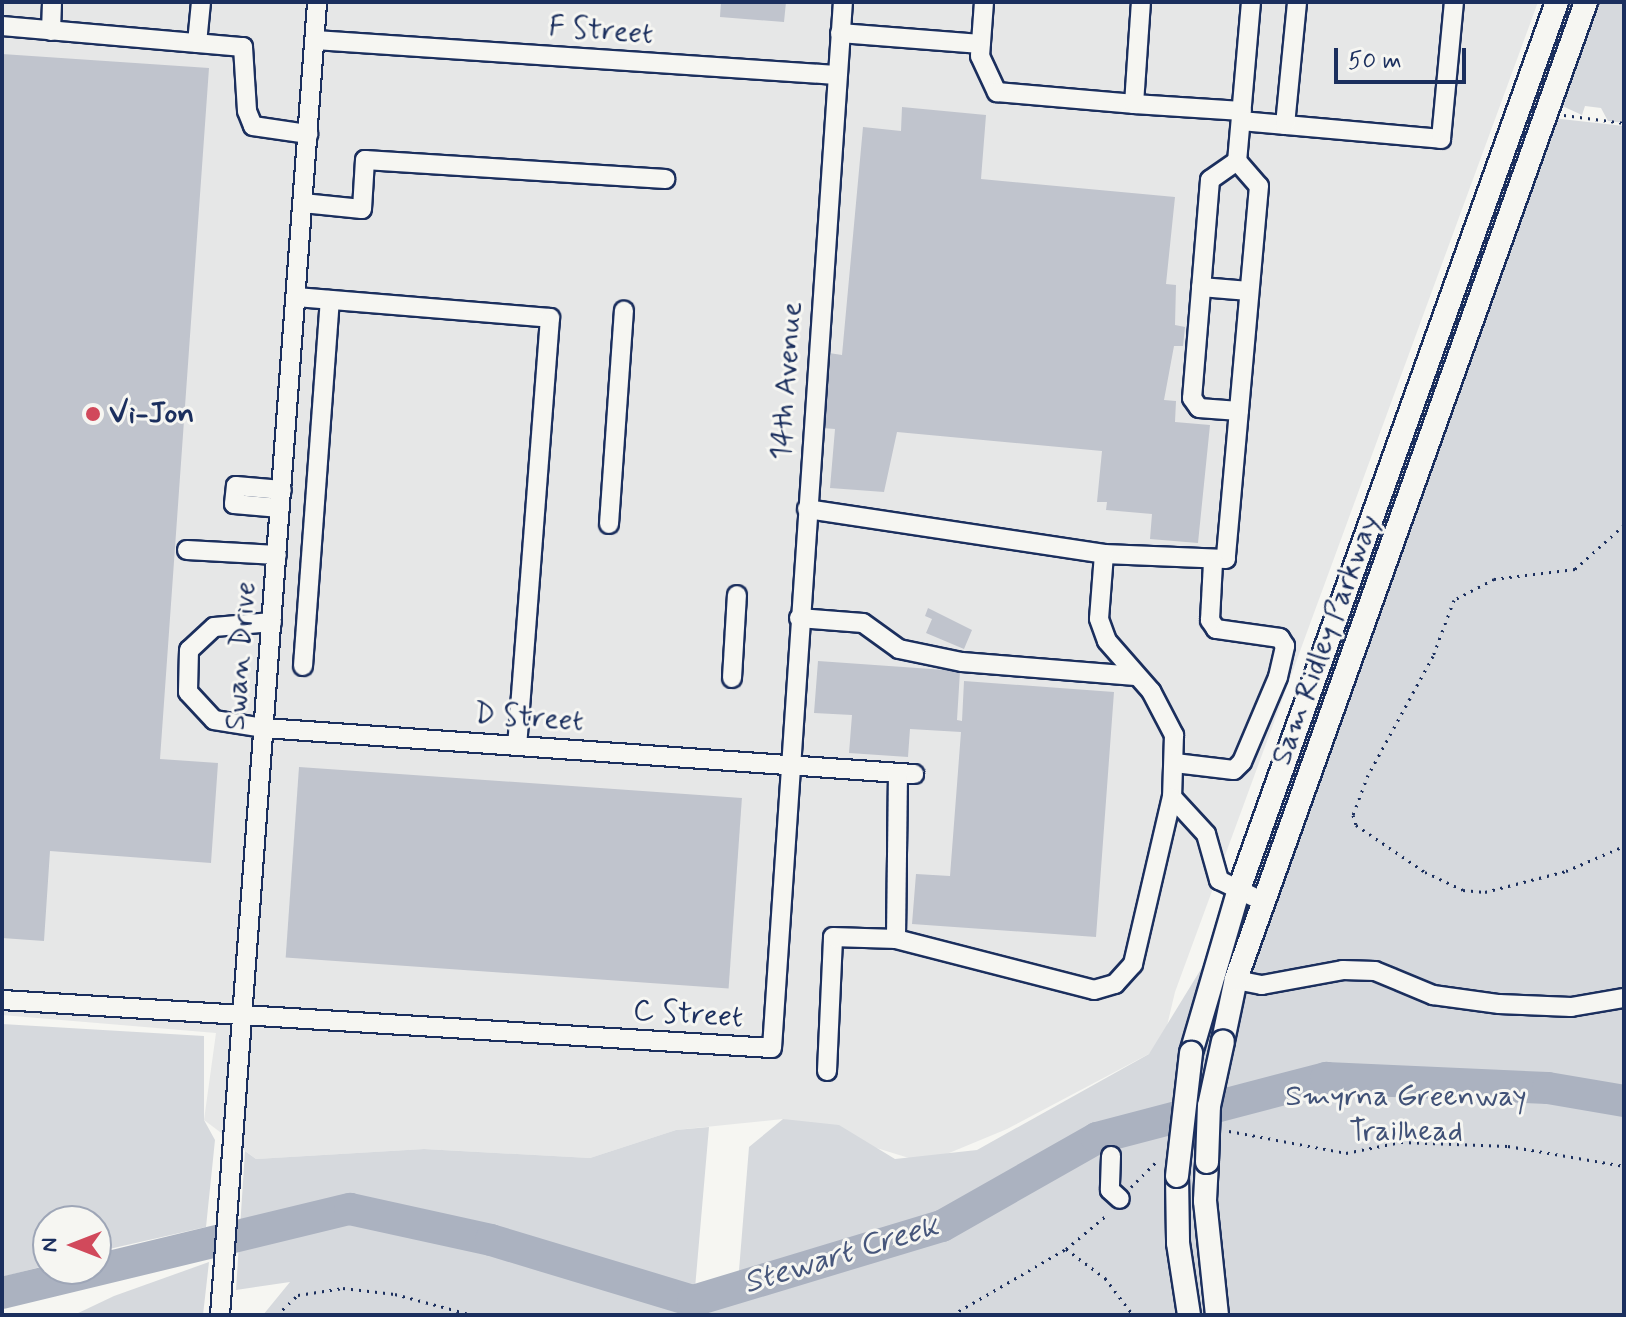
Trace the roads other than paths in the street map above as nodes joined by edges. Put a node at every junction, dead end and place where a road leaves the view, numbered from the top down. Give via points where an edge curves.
1 (52, 2) edge
2 (201, 2) edge
3 (317, 2) edge
4 (843, 2) edge
5 (984, 2) edge
6 (1141, 2) edge
7 (1251, 2) edge
8 (1297, 2) edge
9 (1454, 2) edge
10 (1557, 2) edge
11 (1586, 2) edge
12 (2, 26) edge
13 (51, 31) junction
14 (840, 33) junction
15 (315, 40) junction
16 (197, 43) junction
17 (981, 44) junction
18 (836, 75) junction
19 (1134, 104) junction
20 (1241, 116) junction
21 (1285, 125) junction
22 (308, 134) junction
23 (1237, 161) junction
24 (665, 179) dead end
25 (303, 203) junction
26 (1201, 287) junction
27 (1249, 291) junction
28 (296, 297) junction
29 (330, 300) junction
30 (624, 311) dead end
31 (1239, 411) junction
32 (807, 509) junction
33 (609, 524) dead end
34 (187, 550) dead end
35 (1104, 554) junction
36 (277, 555) junction
37 (1213, 562) junction
38 (737, 595) dead end
39 (799, 618) junction
40 (272, 622) junction
41 (303, 666) dead end
42 (1135, 676) junction
43 (732, 678) dead end
44 (264, 728) junction
45 (517, 746) junction
46 (1175, 763) junction
47 (789, 765) junction
48 (1172, 797) junction
49 (1238, 892) junction
50 (1264, 902) junction
51 (896, 939) junction
52 (1236, 980) junction
53 (1624, 998) edge
54 (2, 1000) edge
55 (240, 1012) junction
56 (827, 1071) dead end
57 (1111, 1156) dead end
58 (1120, 1199) dead end
59 (220, 1315) edge
60 (1189, 1315) edge
61 (1217, 1315) edge

1 - 13 street
2 - 16 street
3 - 15 street, Swan Drive
4 - 14 street, 14th Avenue
5 - 17 street
6 - 19 street
7 - 20 street
8 - 21 street
9 - 21 street via 1441,139
10 - 49 main road, Sam Ridley Parkway
11 - 50 main road, Sam Ridley Parkway
12 - 13 street
13 - 16 street
14 - 17 street
14 - 18 street, 14th Avenue
15 - 18 street, F Street
15 - 22 street, Swan Drive
16 - 22 street via 243,47 247,111 253,126
17 - 19 street via 980,56 997,92
18 - 32 street, 14th Avenue
19 - 20 street
20 - 21 street
20 - 23 street
22 - 25 street, Swan Drive
23 - 26 street via 1210,180
23 - 27 street via 1259,186
24 - 25 street via 365,160 362,209
25 - 28 street, Swan Drive
26 - 27 street
26 - 31 street via 1192,398 1199,408
27 - 31 street
28 - 29 street
28 - 36 street, Swan Drive
29 - 41 street
29 - 45 street via 550,318
30 - 33 street
31 - 37 street via 1226,559
32 - 35 street
32 - 39 street, 14th Avenue
34 - 36 street
35 - 37 street
35 - 42 street via 1099,619 1107,641
36 - 40 street, Swan Drive
37 - 46 street via 1210,620 1216,629 1280,638 1285,646 1278,677 1242,762 1234,770
38 - 43 street
39 - 42 street via 863,623 899,649 962,662
39 - 47 street, 14th Avenue
40 - 44 street, Swan Drive
40 - 44 street, D Street via 214,627 189,650 188,692 214,720
42 - 46 street via 1151,691 1174,735
44 - 45 street, D Street
44 - 55 street, Swan Drive
45 - 47 street, D Street
46 - 48 street
47 - 51 street via 906,773
47 - 55 street, C Street via 772,1048
48 - 49 street via 1206,834 1219,880
48 - 51 street via 1133,964 1115,984 1094,990 1067,986
49 - 50 street
49 - 60 main road, Sam Ridley Parkway, bridge via 1191,1053 1177,1176 1178,1243
50 - 52 main road, Sam Ridley Parkway
51 - 56 street via 833,937
52 - 53 street via 1262,985 1359,970 1393,977 1433,995 1499,1004 1571,1007
52 - 61 main road, Sam Ridley Parkway, bridge via 1209,1106 1205,1201
54 - 55 street via 186,1015
55 - 59 street, Swan Drive
57 - 58 street via 1110,1190

